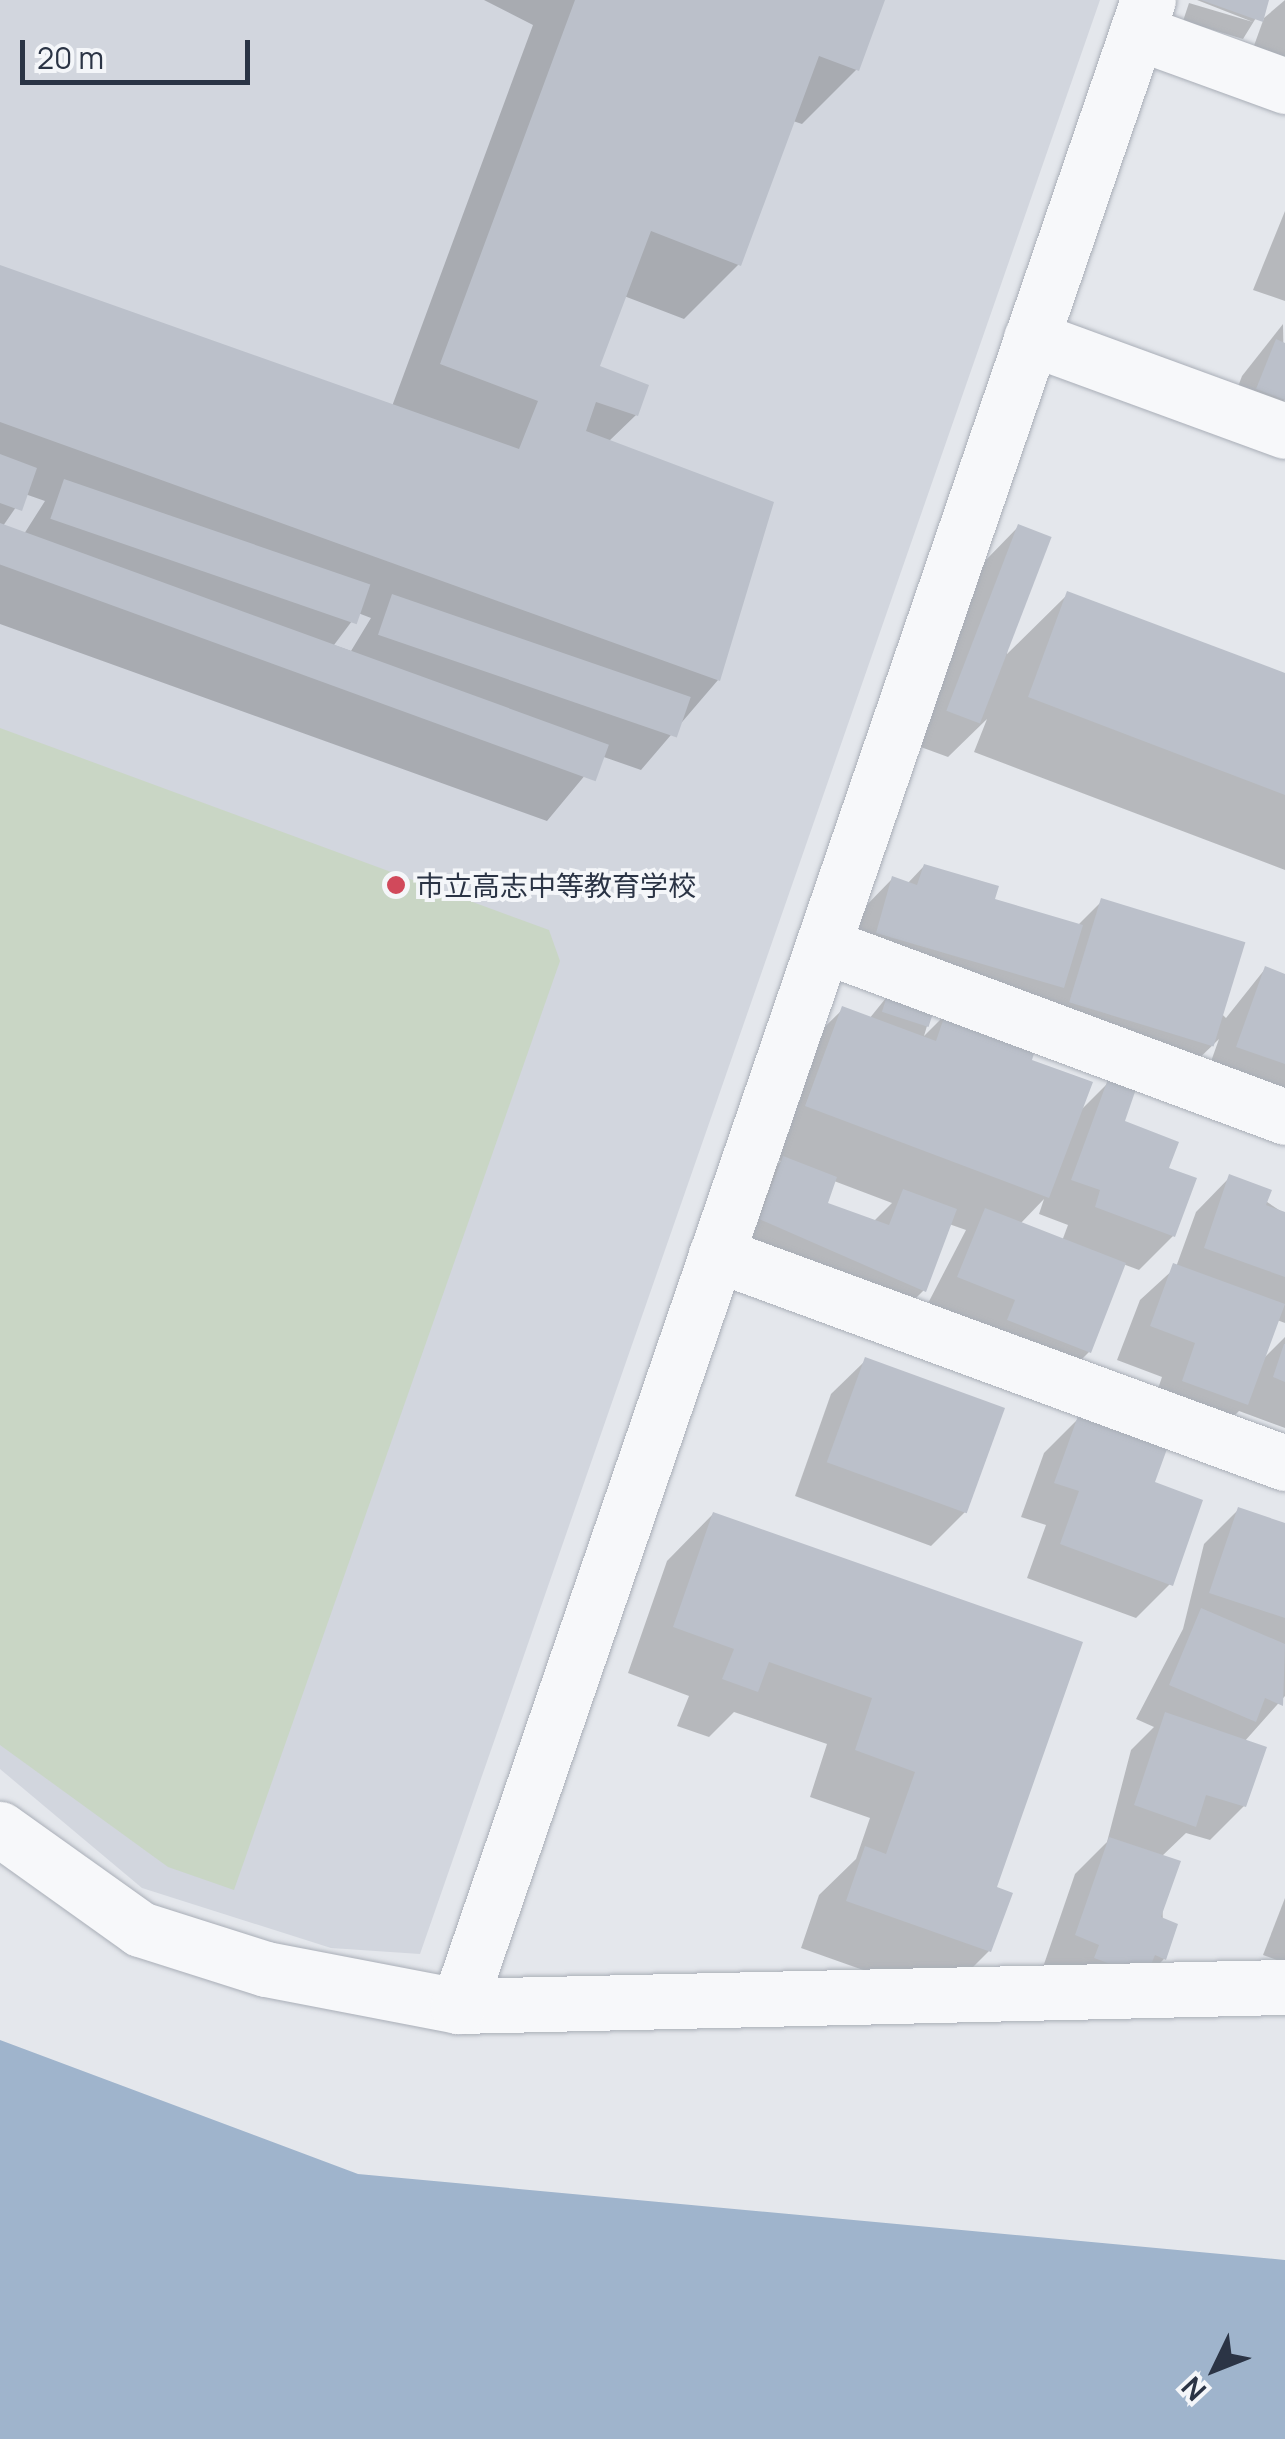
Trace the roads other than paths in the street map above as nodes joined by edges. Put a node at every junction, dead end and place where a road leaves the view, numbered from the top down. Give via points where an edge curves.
1 (1143, 16) edge
2 (1285, 86) edge
3 (1031, 338) junction
4 (1285, 431) edge
5 (823, 945) junction
6 (1285, 1116) edge
7 (716, 1254) junction
8 (1285, 1464) edge
9 (0, 1829) edge
10 (1285, 1987) edge
11 (458, 2006) junction

1 - 2 street
1 - 3 street
3 - 4 street
3 - 5 street
5 - 6 street
5 - 7 street
7 - 8 street
7 - 11 street
9 - 11 street via 140,1929 266,1968
10 - 11 street

